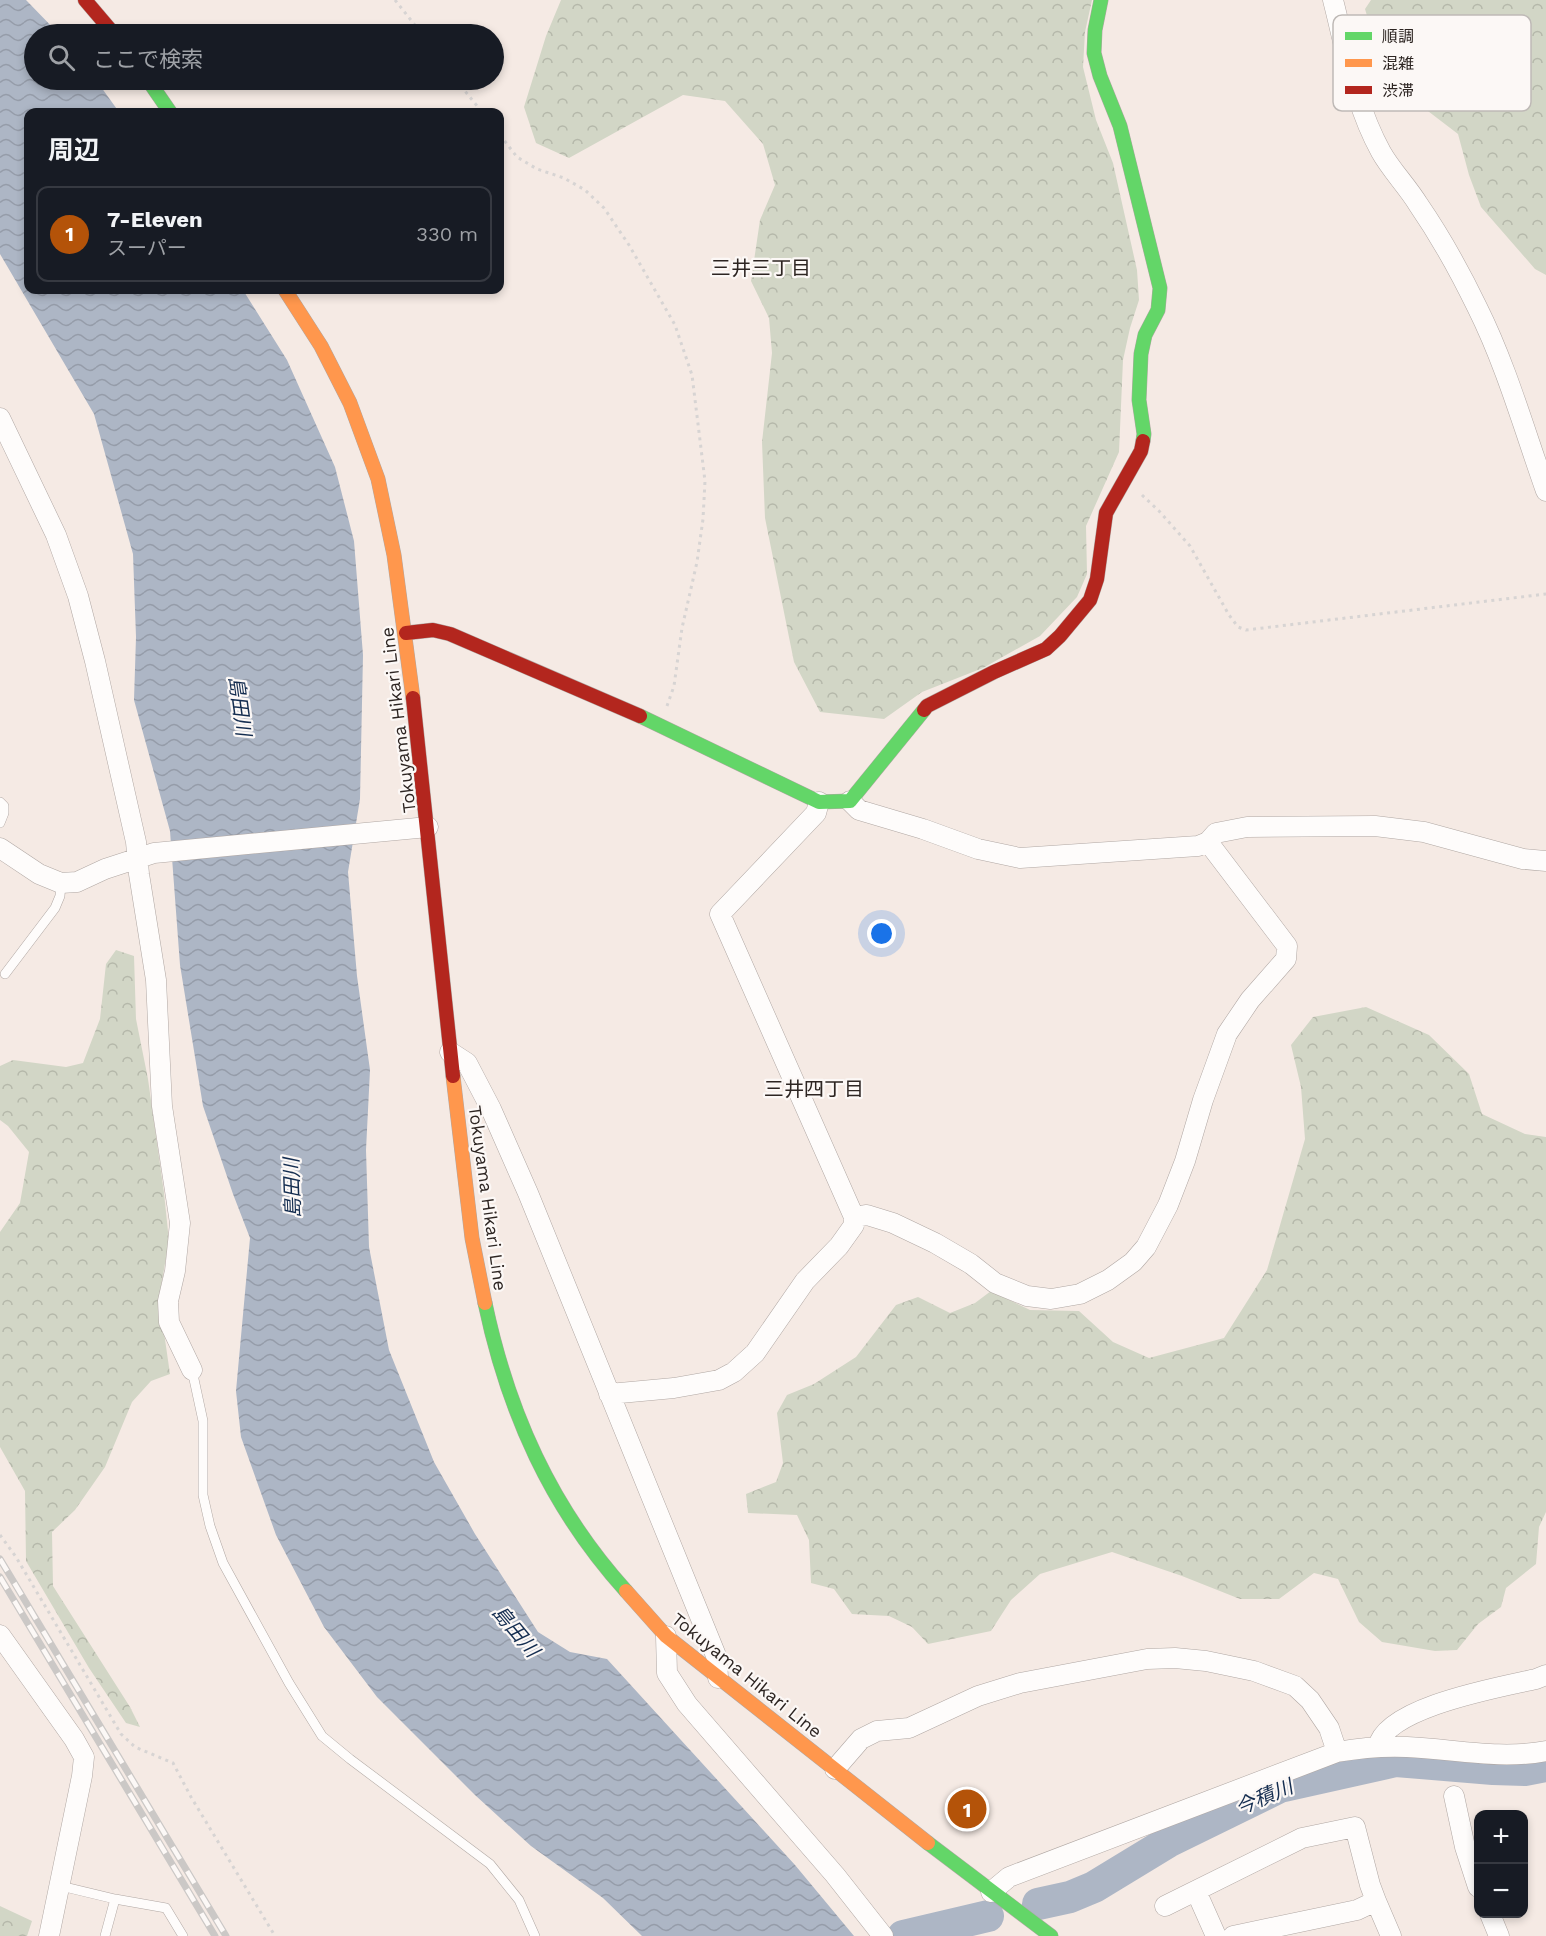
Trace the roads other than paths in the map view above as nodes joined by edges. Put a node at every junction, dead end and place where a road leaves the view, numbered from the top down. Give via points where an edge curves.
1 (85, 0) edge
2 (1101, 0) edge
3 (1333, 0) edge
4 (1337, 15) edge
5 (105, 24) edge
6 (155, 90) edge
7 (167, 108) edge
8 (1363, 111) edge
9 (288, 294) edge
10 (0, 418) edge
11 (1546, 491) edge
12 (406, 633) junction
13 (850, 801) junction
14 (0, 802) edge
15 (819, 802) junction
16 (0, 823) edge
17 (428, 827) junction
18 (1208, 842) junction
19 (0, 848) edge
20 (146, 855) junction
21 (1546, 861) edge
22 (61, 883) junction
23 (5, 974) dead end
24 (450, 1052) junction
25 (854, 1217) junction
26 (192, 1370) joint
27 (609, 1394) junction
28 (0, 1635) edge
29 (666, 1636) junction
30 (1546, 1675) edge
31 (718, 1678) junction
32 (1378, 1747) junction
33 (1546, 1751) edge
34 (1337, 1752) junction
35 (836, 1769) junction
36 (1454, 1797) dead end
37 (1474, 1873) edge
38 (61, 1886) junction
39 (1196, 1891) junction
40 (991, 1892) junction
41 (115, 1899) junction
42 (1376, 1901) junction
43 (1165, 1906) dead end
44 (1492, 1918) edge
45 (49, 1936) edge
46 (105, 1936) edge
47 (183, 1936) edge
48 (535, 1936) edge
49 (883, 1936) edge
50 (1052, 1936) edge
51 (1216, 1936) edge
52 (1233, 1936) edge
53 (1391, 1936) edge
54 (1499, 1936) edge

1 - 5 main road
2 - 13 main road via 1094,53 1120,126 1160,288 1158,310 1145,335 1141,354 1141,451 1106,513 1097,579 1090,600 1046,649 927,706
3 - 4 street
6 - 7 main road
8 - 11 street via 1382,153 1419,204 1477,308 1499,356
9 - 12 main road, Tokuyama Hikari Line via 321,346 350,403 378,479
10 - 20 street via 56,535 78,596 136,842
12 - 15 main road via 433,630 450,634 661,725
12 - 17 main road, Tokuyama Hikari Line
13 - 15 main road
13 - 18 street via 859,810 978,849 1020,858 1198,846
14 - 16 lane via 4,813
15 - 25 street via 816,813 720,914
17 - 20 street
17 - 24 main road, Tokuyama Hikari Line
18 - 21 street via 1216,833 1247,827 1375,826 1424,832 1523,859
18 - 25 street via 1287,946 1286,959 1227,1034 1168,1205 1146,1247 1133,1262 1080,1294 1051,1299 1027,1296 995,1282 944,1248 893,1223 867,1215
19 - 22 street via 39,874
20 - 22 street via 77,882
20 - 26 street via 162,1106 180,1223 168,1301 169,1322
22 - 23 lane via 55,908
24 - 27 street via 467,1063 491,1109
24 - 29 main road, Tokuyama Hikari Line via 472,1238 493,1341 523,1432 563,1509 607,1570
25 - 27 street via 854,1225 839,1246 805,1281 755,1353 734,1372 719,1380 674,1388
26 - 48 lane via 203,1422 203,1495 210,1526 223,1563 289,1683 322,1736 490,1864 519,1900
27 - 31 street via 717,1658
28 - 38 street via 84,1756
29 - 31 main road, Tokuyama Hikari Line
29 - 49 street via 667,1673 687,1704
30 - 32 street via 1434,1704 1392,1726
31 - 35 main road, Tokuyama Hikari Line
32 - 33 street via 1500,1755
32 - 34 street
34 - 35 street via 1329,1728 1295,1686 1254,1671 1174,1658 1147,1659 1020,1683 978,1696 909,1728 877,1731 861,1739
34 - 40 street via 1009,1877
35 - 40 main road, Tokuyama Hikari Line
36 - 37 street
38 - 41 lane
38 - 45 street
39 - 42 street via 1302,1838 1354,1827
39 - 43 street
39 - 51 street
40 - 50 main road, Tokuyama Hikari Line
41 - 46 lane
41 - 47 lane via 166,1908
42 - 52 street via 1357,1910
42 - 53 street
44 - 54 street

